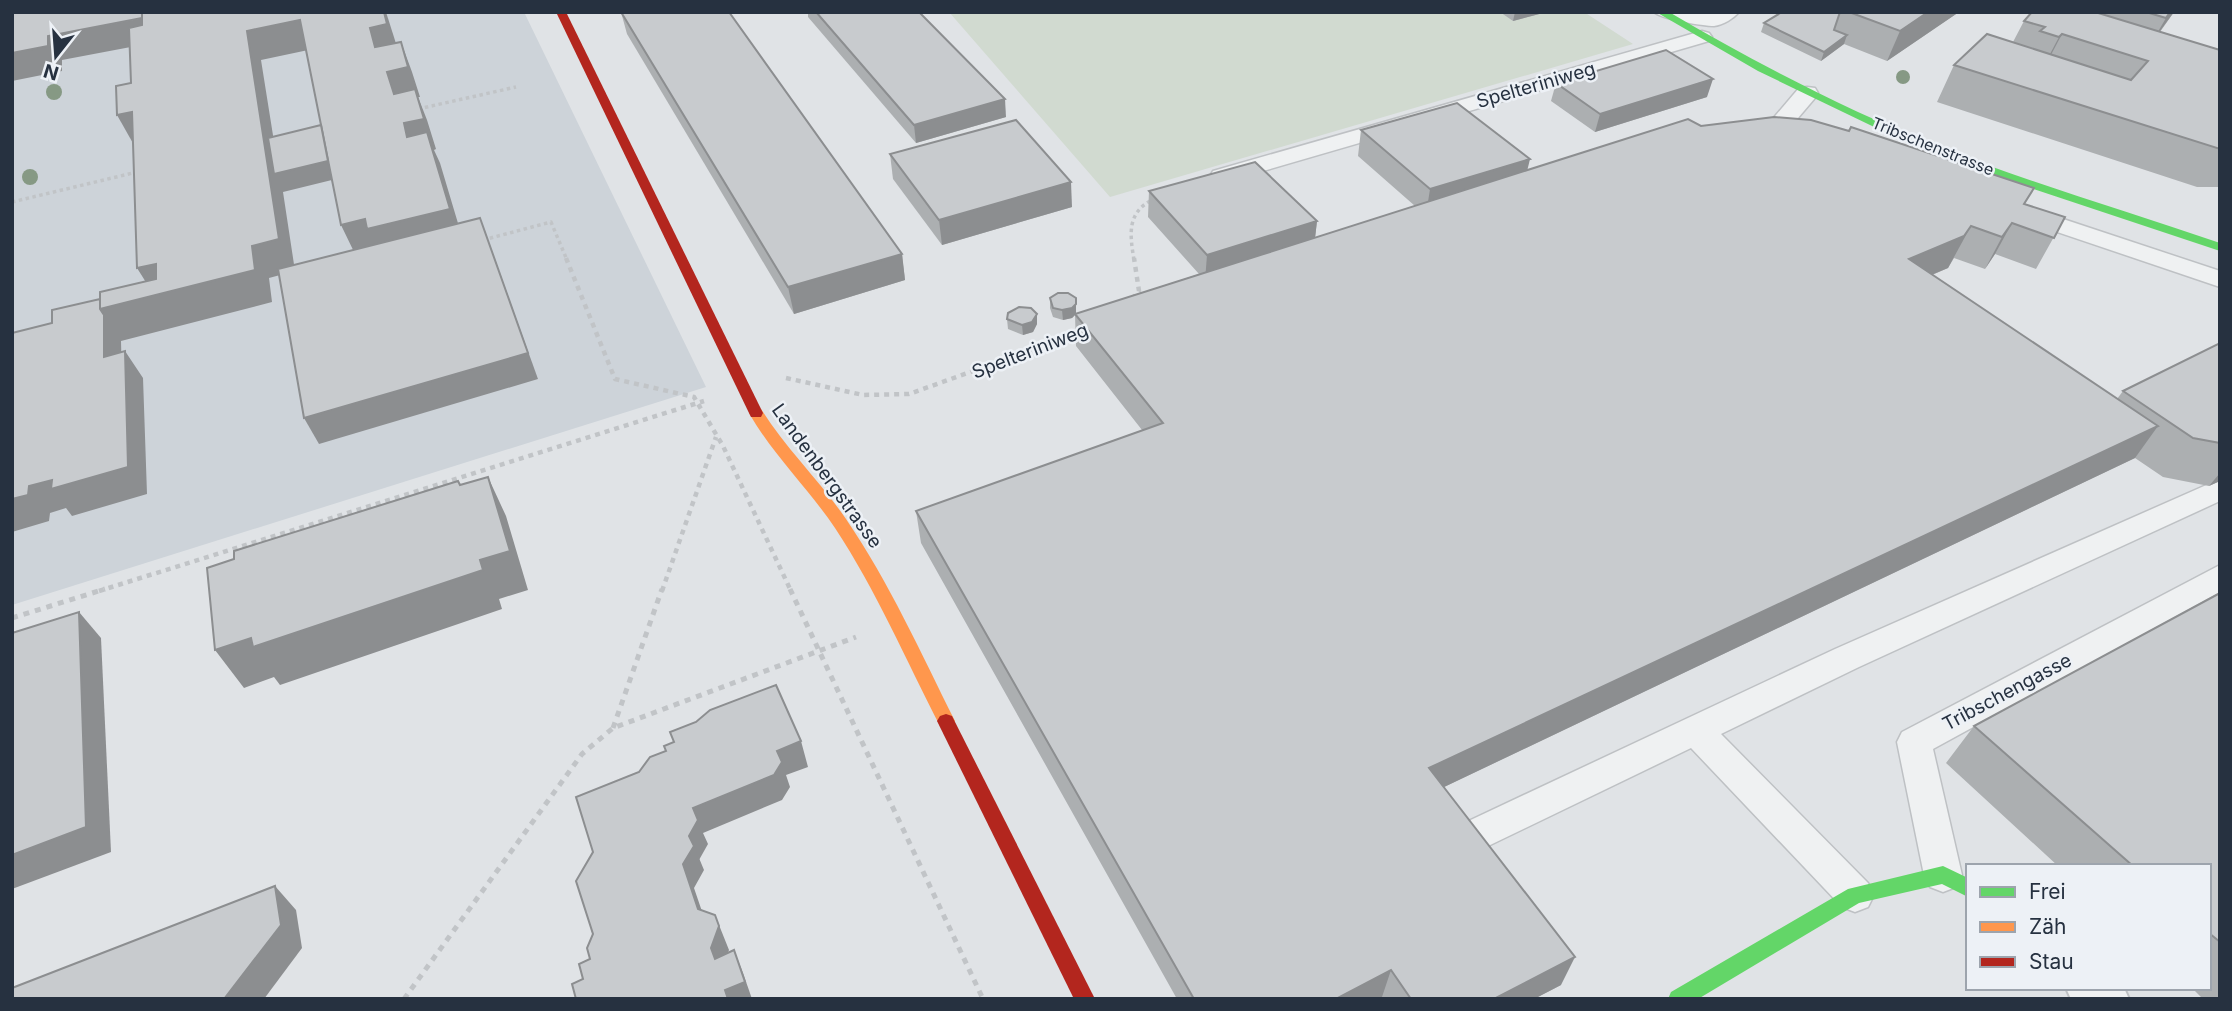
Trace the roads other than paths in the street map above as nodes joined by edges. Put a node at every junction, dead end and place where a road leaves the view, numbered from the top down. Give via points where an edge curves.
1 (561, 12) edge
2 (1662, 12) edge
3 (1729, 12) edge
4 (1702, 37) junction
5 (1807, 93) junction
6 (1773, 133) junction
7 (1797, 138) edge
8 (1749, 139) edge
9 (1177, 189) edge
10 (2001, 205) edge
11 (2220, 247) edge
12 (2220, 279) edge
13 (2220, 489) edge
14 (2220, 577) edge
15 (1695, 730) junction
16 (1474, 836) edge
17 (1955, 882) edge
18 (1855, 895) junction
19 (1085, 999) edge
20 (1678, 999) edge

1 - 19 street, Landenbergstrasse via 757,416 839,521 874,578
2 - 3 lane via 1714,20
2 - 4 street, Tribschenstrasse
4 - 5 street, Tribschenstrasse
4 - 9 lane, Spelteriniweg
5 - 6 lane
5 - 11 street, Tribschenstrasse via 1936,150
6 - 7 lane
6 - 8 lane
10 - 12 lane
13 - 15 lane
14 - 17 lane, Tribschengasse via 1914,742
15 - 16 lane
15 - 18 lane
17 - 18 street
18 - 20 street

